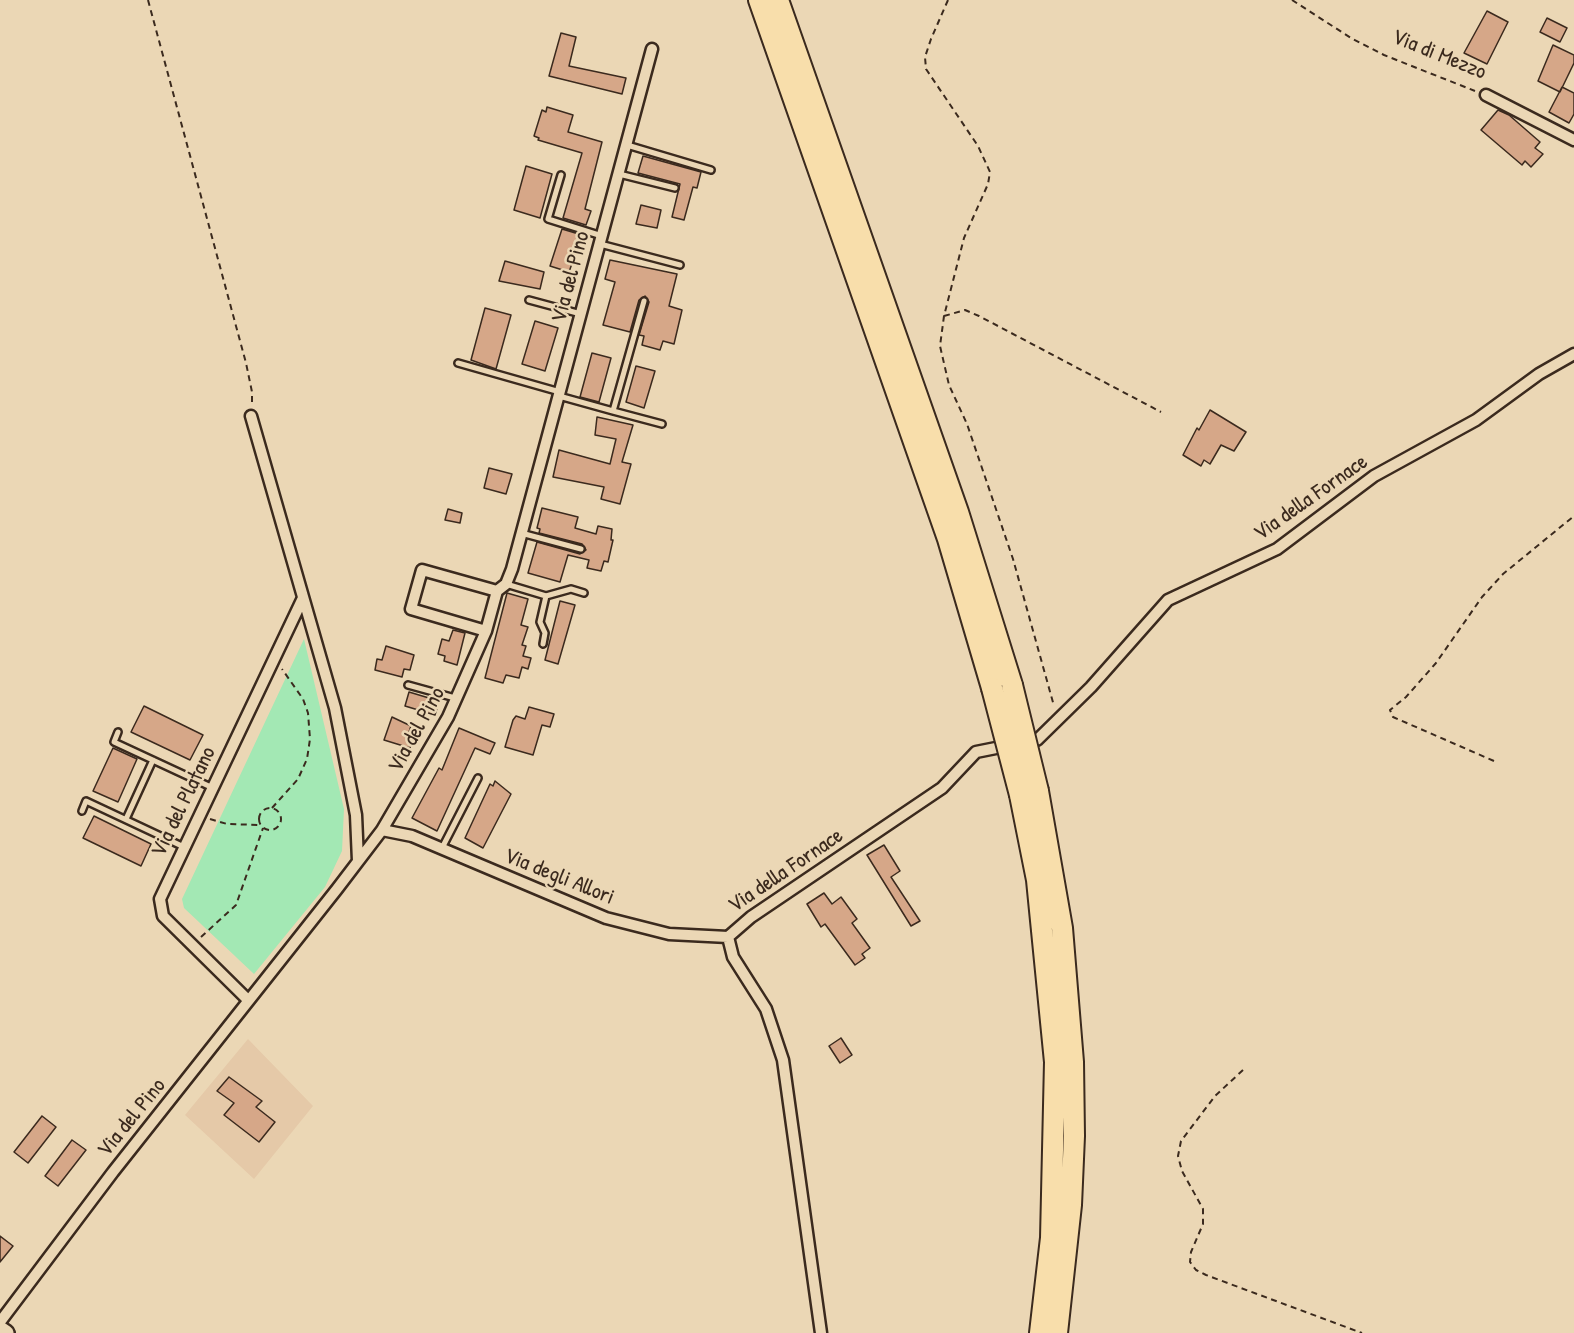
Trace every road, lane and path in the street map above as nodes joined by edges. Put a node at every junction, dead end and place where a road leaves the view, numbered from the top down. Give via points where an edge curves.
1 (148, 0) edge
2 (759, 0) edge
3 (778, 0) edge
4 (948, 0) edge
5 (1292, 0) edge
6 (652, 49) dead end
7 (1486, 95) joint
8 (1574, 140) edge
9 (627, 145) junction
10 (711, 170) dead end
11 (619, 174) junction
12 (561, 175) dead end
13 (675, 188) dead end
14 (601, 240) junction
15 (680, 265) dead end
16 (529, 300) dead end
17 (644, 301) dead end
18 (581, 314) junction
19 (944, 316) junction
20 (1574, 354) edge
21 (458, 363) dead end
22 (559, 394) junction
23 (613, 411) junction
24 (1161, 412) dead end
25 (251, 416) joint
26 (662, 424) dead end
27 (1574, 516) edge
28 (521, 533) junction
29 (581, 549) dead end
30 (501, 588) junction
31 (584, 592) dead end
32 (546, 596) junction
33 (303, 598) junction
34 (486, 631) junction
35 (543, 644) dead end
36 (274, 660) junction
37 (408, 685) dead end
38 (457, 698) junction
39 (1059, 720) junction
40 (118, 732) dead end
41 (1037, 740) dead end
42 (996, 748) dead end
43 (153, 760) junction
44 (1494, 761) dead end
45 (478, 778) dead end
46 (213, 788) junction
47 (1029, 793) junction
48 (272, 808) junction
49 (82, 811) dead end
50 (200, 816) junction
51 (126, 819) junction
52 (262, 827) junction
53 (381, 830) junction
54 (184, 847) junction
55 (442, 848) junction
56 (358, 861) junction
57 (728, 938) junction
58 (192, 945) junction
59 (248, 1000) junction
60 (1243, 1070) dead end
61 (0, 1322) edge
62 (0, 1329) edge
63 (6, 1333) edge
64 (821, 1333) edge
65 (1040, 1333) edge
66 (1057, 1333) edge
67 (1362, 1333) edge

1 - 25 path via 246,363 252,392
2 - 47 highway, bridge via 948,539 992,688
3 - 47 highway, bridge via 961,522 1012,685
4 - 19 path via 931,39 926,69 978,146 990,172 964,238
5 - 7 path, Via di Mezzo via 1384,55
6 - 9 street, Via del Pino
7 - 8 street, Via di Mezzo
9 - 10 lane
9 - 11 street, Via del Pino
11 - 13 lane
11 - 14 street, Via del Pino
12 - 14 lane via 548,219
14 - 15 lane
14 - 18 street, Via del Pino
16 - 18 lane
17 - 23 lane
18 - 22 street, Via del Pino
19 - 24 path via 965,310 979,316
19 - 39 path via 940,346 943,364 1013,559
20 - 39 street, Via della Fornace via 1476,420 1374,476 1277,549 1168,600
21 - 22 lane
22 - 23 lane
22 - 28 street, Via del Pino
23 - 26 lane
25 - 33 street
27 - 44 path via 1503,574 1436,663 1390,710 1393,717
28 - 29 lane
28 - 30 street, Via del Pino
30 - 32 lane
30 - 34 street, Via del Pino
30 - 34 street via 422,570 411,609
31 - 32 lane via 571,589
32 - 35 lane via 540,622 545,633
33 - 36 street, Via del Platano
33 - 56 street via 342,742 356,815
34 - 38 street, Via del Pino
36 - 46 street, Via del Platano
36 - 48 path via 303,699 310,739 298,779
37 - 38 lane
38 - 53 street, Via del Pino
39 - 41 street, Via della Fornace
40 - 43 lane via 114,742
42 - 57 street, Via della Fornace via 976,752 942,788 751,916
43 - 46 lane
43 - 51 lane
45 - 55 lane
46 - 50 street, Via del Platano
47 - 65 highway via 1055,1062 1051,1238
47 - 66 highway via 1062,928 1073,1062 1071,1205
48 - 52 path via 260,814
48 - 52 path via 280,814 279,824 271,830
49 - 51 lane via 86,801
50 - 52 path via 227,824
50 - 54 street, Via del Platano
51 - 54 lane
52 - 58 path via 236,905
53 - 55 street, Via degli Allori via 412,836
53 - 56 street, Via del Pino
54 - 58 street, Via del Platano via 160,899 160,908
55 - 57 street, Via degli Allori via 606,918 669,934
56 - 59 street, Via del Pino
57 - 64 street, Via della Fornace via 733,957 766,1009 783,1060
58 - 59 street, Via del Platano
59 - 61 street, Via del Pino
60 - 67 path via 1215,1096 1180,1141 1182,1171 1203,1209 1202,1231 1190,1262 1206,1275
62 - 63 main road

